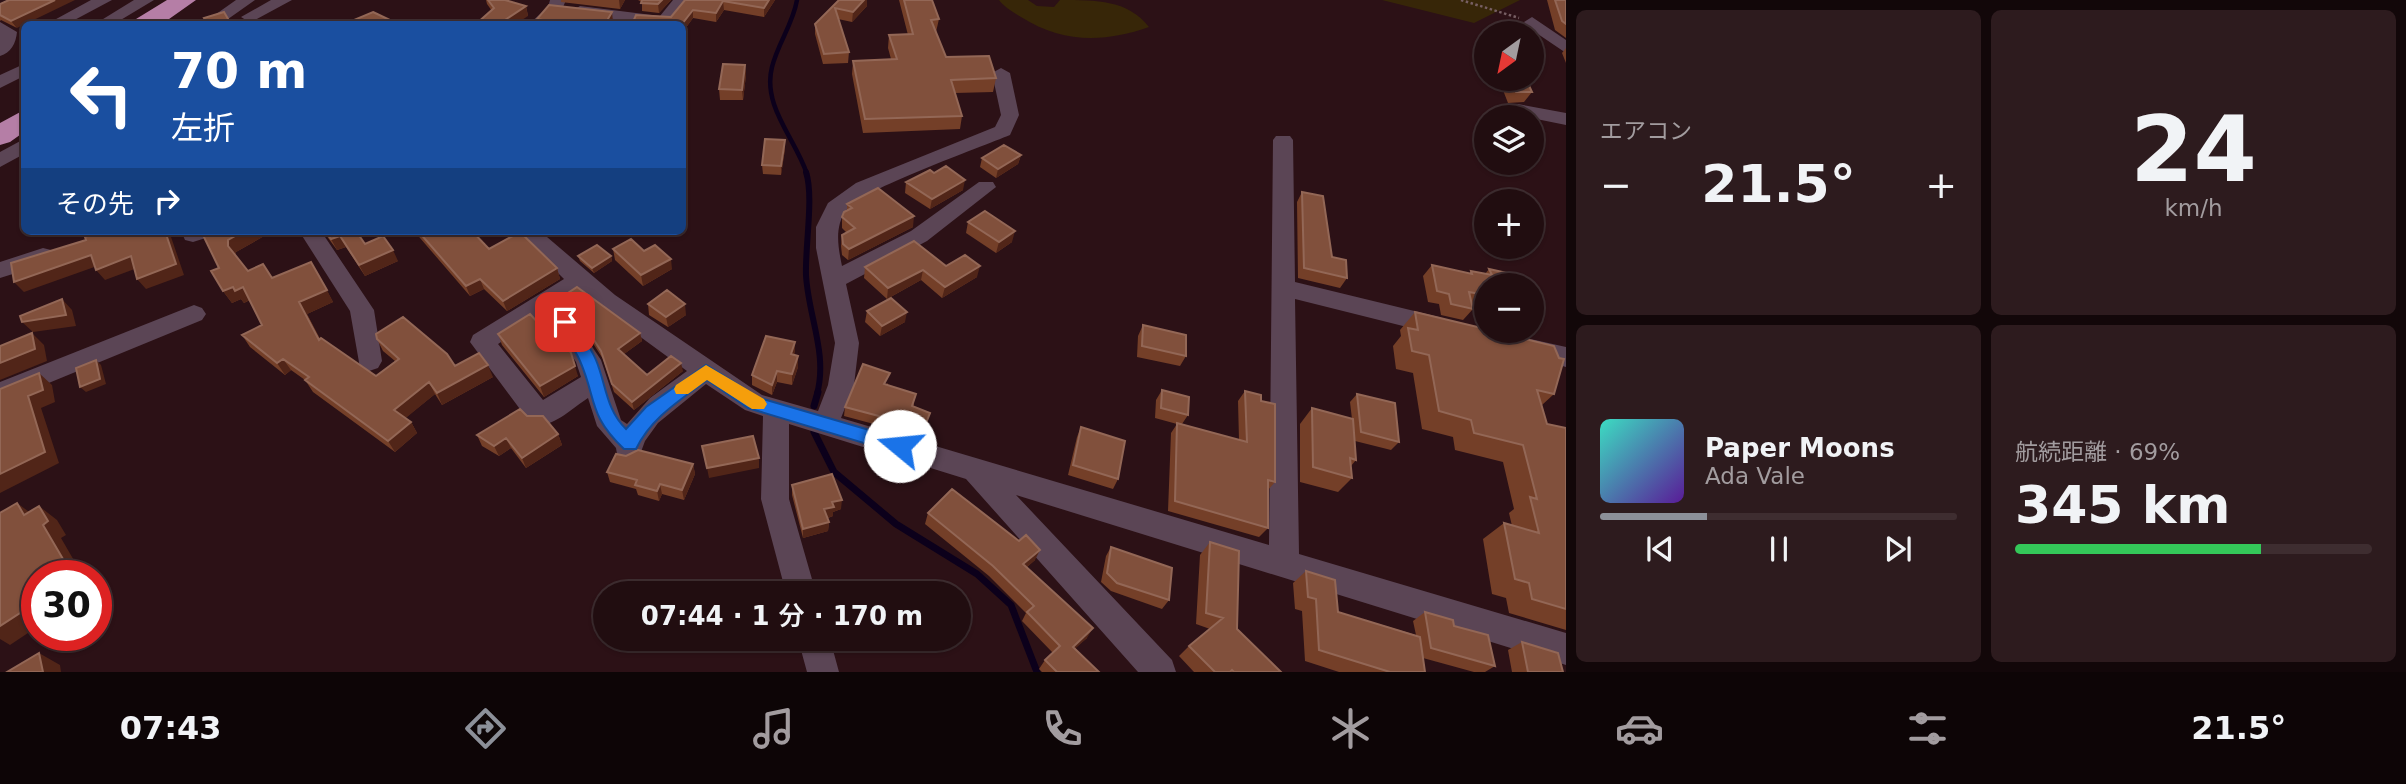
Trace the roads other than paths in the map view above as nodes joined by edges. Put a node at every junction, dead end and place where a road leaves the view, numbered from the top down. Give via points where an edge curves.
1 (104, 0) edge
2 (146, 0) edge
3 (184, 0) edge
4 (206, 0) edge
5 (285, 0) edge
6 (682, 0) edge
7 (556, 4) edge
8 (245, 10) edge
9 (61, 21) edge
10 (108, 21) edge
11 (150, 21) edge
12 (172, 21) edge
13 (218, 21) edge
14 (540, 21) edge
15 (1544, 31) edge
16 (1566, 48) edge
17 (21, 71) edge
18 (1001, 73) dead end
19 (0, 83) edge
20 (21, 104) edge
21 (1544, 115) edge
22 (0, 118) edge
23 (1566, 119) edge
24 (21, 121) edge
25 (0, 135) edge
26 (1283, 140) dead end
27 (21, 147) edge
28 (0, 161) edge
29 (986, 187) dead end
30 (313, 235) edge
31 (532, 235) edge
32 (67, 248) edge
33 (0, 270) edge
34 (582, 279) junction
35 (834, 280) junction
36 (1284, 288) junction
37 (549, 301) junction
38 (194, 314) dead end
39 (1459, 330) edge
40 (1511, 343) edge
41 (1566, 357) edge
42 (369, 361) dead end
43 (706, 371) junction
44 (594, 382) junction
45 (0, 393) edge
46 (776, 410) junction
47 (826, 424) junction
48 (974, 468) junction
49 (1284, 564) junction
50 (798, 581) edge
51 (1566, 649) edge
52 (817, 651) edge
53 (823, 672) edge
54 (1160, 672) edge

1 - 9 street
2 - 10 street
3 - 11 highway
4 - 12 highway
5 - 8 street
6 - 7 street via 664,21
7 - 14 street
8 - 13 street
15 - 16 street
17 - 19 street
18 - 35 street via 1010,115 1003,131 863,188 839,203 827,227
20 - 22 highway
21 - 23 street
24 - 25 highway
26 - 36 street
27 - 28 street
29 - 35 street via 919,236
30 - 42 street via 362,310
31 - 34 street
32 - 33 street
34 - 37 street
34 - 43 street
35 - 47 street via 847,343 841,385
36 - 39 street
36 - 49 street
37 - 44 street via 588,360
37 - 44 street via 482,342 540,416
38 - 45 street
40 - 41 street
43 - 44 street via 652,412 632,434 629,448 610,426
43 - 46 street via 754,403
46 - 47 street
46 - 50 street via 775,499
47 - 48 street
48 - 49 street
48 - 54 street
49 - 51 street
52 - 53 street

